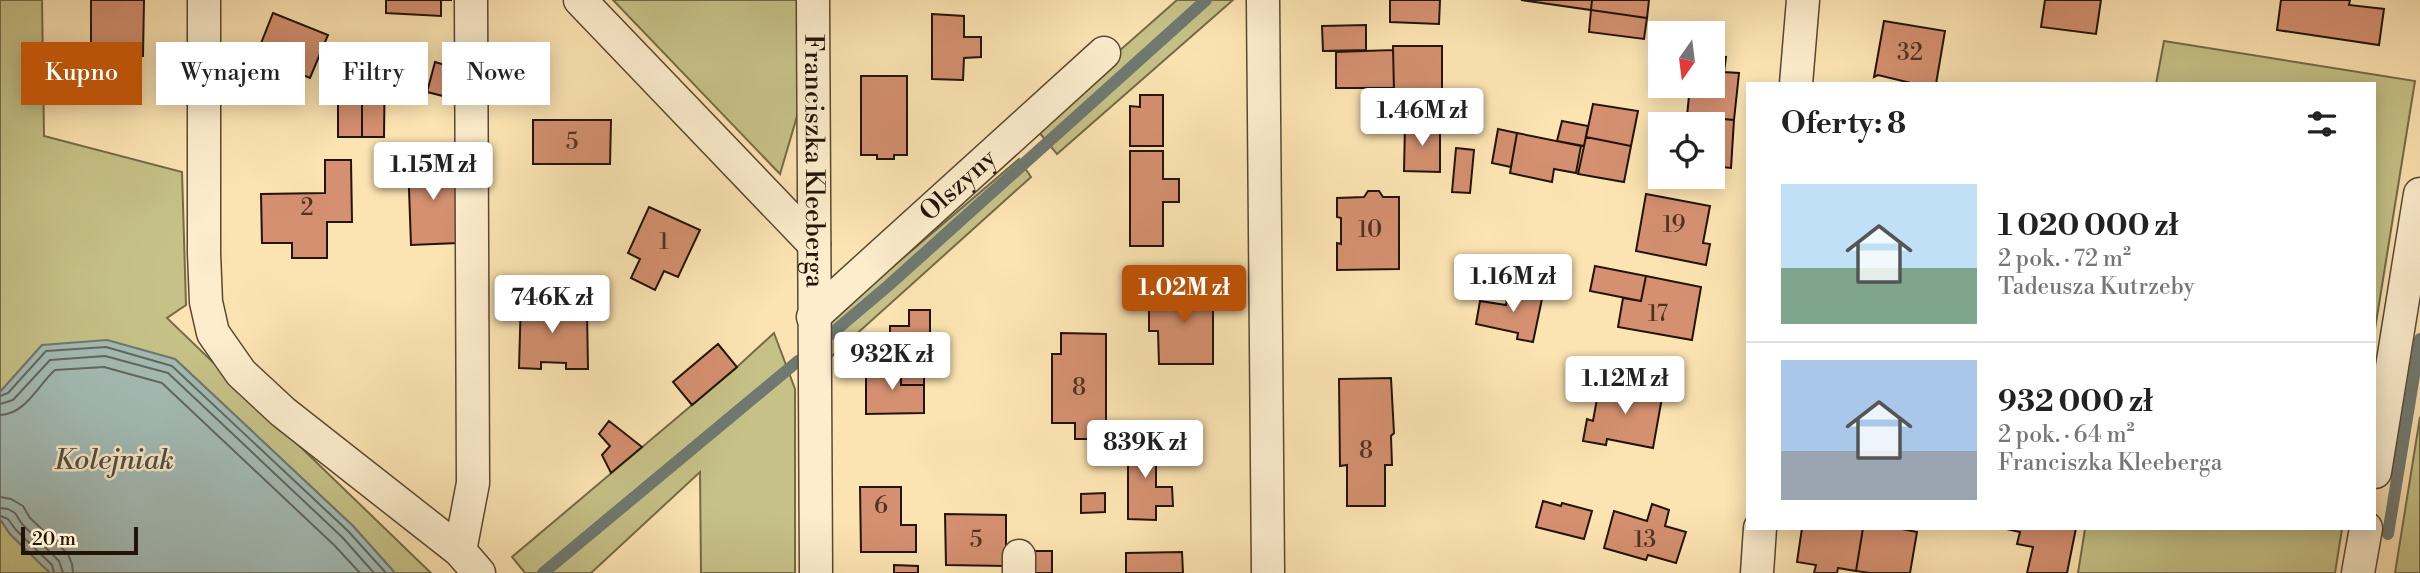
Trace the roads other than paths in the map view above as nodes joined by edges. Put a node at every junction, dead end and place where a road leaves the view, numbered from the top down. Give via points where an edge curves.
1 (204, 0) edge
2 (471, 0) edge
3 (580, 0) edge
4 (813, 0) edge
5 (1263, 0) edge
6 (1803, 0) edge
7 (1104, 53) dead end
8 (1796, 82) edge
9 (2420, 194) edge
10 (814, 244) junction
11 (813, 317) junction
12 (2376, 466) edge
13 (1760, 530) edge
14 (2366, 530) edge
15 (469, 562) edge
16 (816, 573) edge
17 (1268, 573) edge
18 (1757, 573) edge
19 (2358, 573) edge

1 - 15 street via 204,253 213,333 241,373 283,412
2 - 15 street
3 - 10 street
4 - 10 street, Franciszka Kleeberga
5 - 17 street
6 - 8 street
7 - 11 street, Olszyny
9 - 12 street
10 - 11 street, Franciszka Kleeberga
11 - 16 street, Franciszka Kleeberga
13 - 18 street
14 - 19 street

